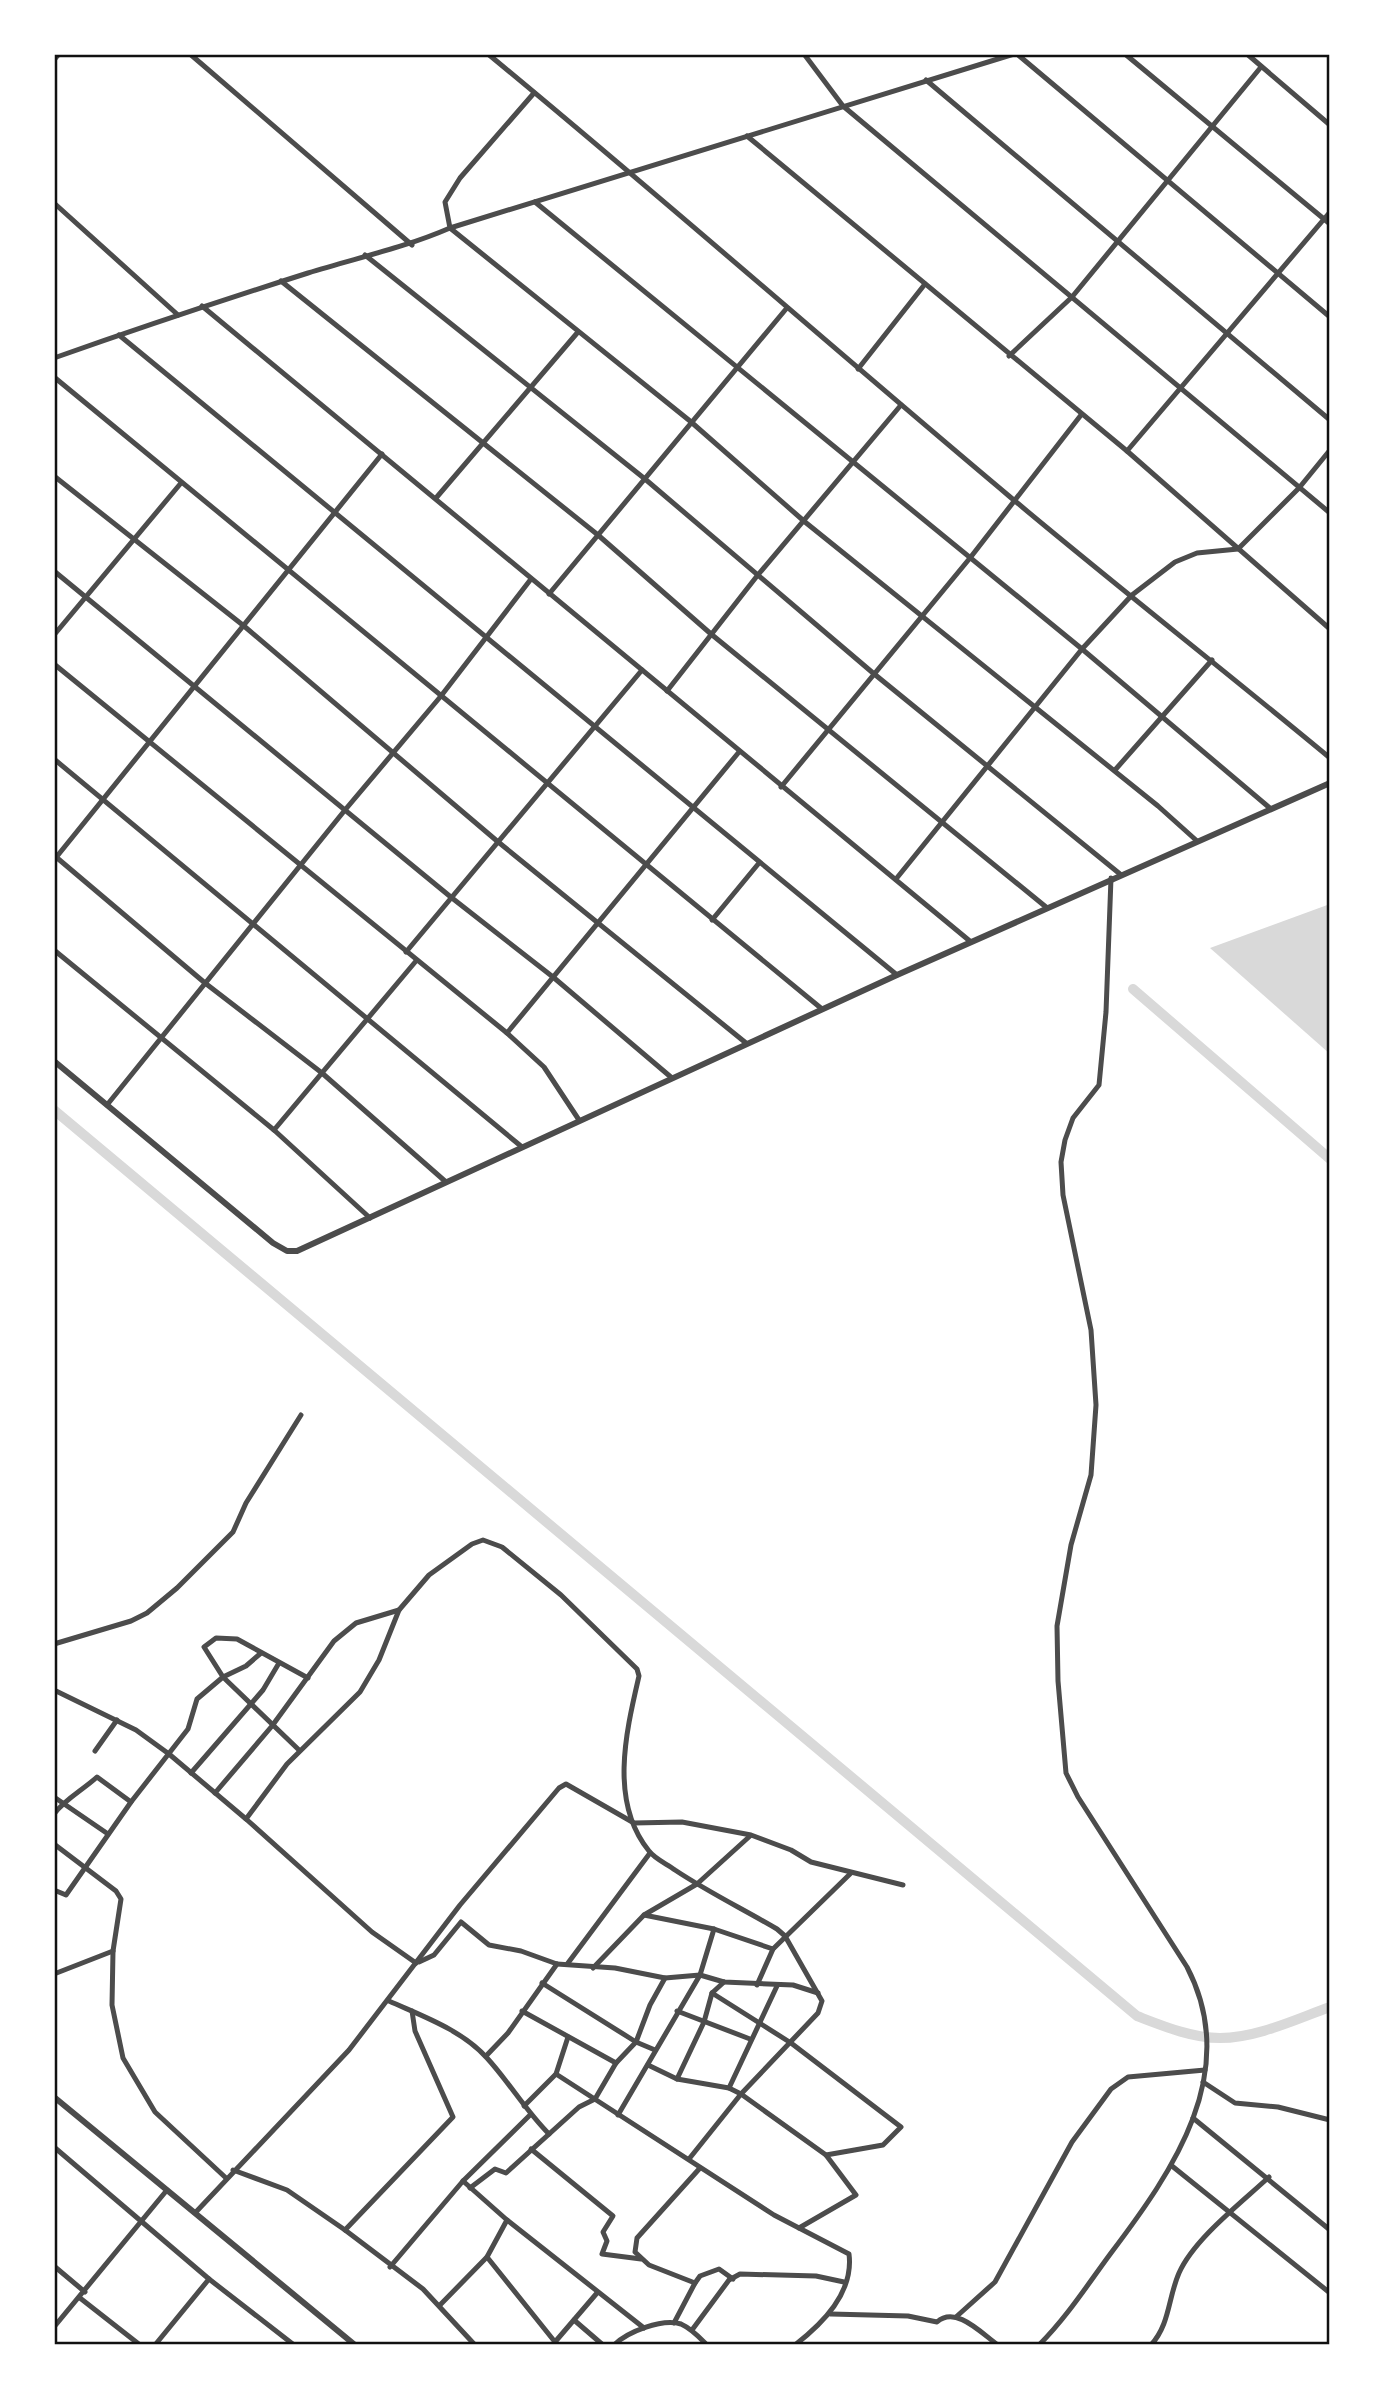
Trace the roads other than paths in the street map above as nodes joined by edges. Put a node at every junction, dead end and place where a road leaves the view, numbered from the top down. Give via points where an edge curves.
1 (59, 54) edge
2 (190, 54) edge
3 (488, 54) edge
4 (804, 54) edge
5 (1015, 54) edge
6 (1125, 54) edge
7 (1247, 54) edge
8 (54, 60) edge
9 (1261, 67) junction
10 (926, 80) junction
11 (534, 93) junction
12 (843, 106) junction
13 (1330, 125) edge
14 (1211, 127) junction
15 (747, 136) junction
16 (630, 171) junction
17 (1165, 181) junction
18 (535, 202) junction
19 (54, 203) edge
20 (1330, 212) edge
21 (1324, 219) junction
22 (1330, 224) edge
23 (450, 228) junction
24 (1118, 240) junction
25 (412, 244) junction
26 (365, 255) junction
27 (1279, 274) junction
28 (281, 281) junction
29 (925, 284) junction
30 (1072, 297) junction
31 (202, 306) junction
32 (786, 309) junction
33 (178, 315) junction
34 (1330, 317) edge
35 (578, 332) junction
36 (1228, 333) junction
37 (119, 335) junction
38 (1009, 356) junction
39 (54, 358) edge
40 (736, 367) junction
41 (858, 369) junction
42 (54, 377) edge
43 (530, 386) junction
44 (1180, 390) junction
45 (901, 405) junction
46 (1082, 415) junction
47 (1330, 420) edge
48 (690, 421) junction
49 (480, 443) junction
50 (1330, 450) edge
51 (1127, 451) junction
52 (382, 454) junction
53 (854, 462) junction
54 (54, 476) edge
55 (645, 479) junction
56 (181, 483) junction
57 (1299, 488) junction
58 (436, 498) junction
59 (1013, 500) junction
60 (335, 512) junction
61 (1330, 513) edge
62 (804, 522) junction
63 (598, 535) junction
64 (133, 541) junction
65 (1238, 549) junction
66 (970, 558) junction
67 (289, 570) junction
68 (54, 571) edge
69 (757, 576) junction
70 (531, 579) junction
71 (549, 594) junction
72 (1132, 595) junction
73 (86, 598) junction
74 (921, 617) junction
75 (244, 626) junction
76 (1330, 629) edge
77 (711, 634) junction
78 (54, 635) edge
79 (485, 636) junction
80 (1082, 649) junction
81 (1212, 660) junction
82 (54, 664) edge
83 (642, 670) junction
84 (873, 673) junction
85 (196, 685) junction
86 (667, 691) junction
87 (441, 696) junction
88 (1036, 707) junction
89 (1164, 719) junction
90 (594, 727) junction
91 (828, 728) junction
92 (149, 742) junction
93 (392, 752) junction
94 (739, 752) junction
95 (1330, 758) edge
96 (54, 759) edge
97 (987, 764) junction
98 (1115, 770) junction
99 (1330, 783) edge
100 (546, 784) junction
101 (781, 787) junction
102 (103, 799) junction
103 (692, 808) junction
104 (1270, 809) junction
105 (345, 810) junction
106 (943, 822) junction
107 (498, 841) junction
108 (1197, 841) junction
109 (55, 858) edge
110 (759, 863) junction
111 (644, 865) junction
112 (300, 867) junction
113 (1120, 874) junction
114 (1111, 878) junction
115 (896, 879) junction
116 (452, 898) junction
117 (1046, 907) junction
118 (712, 920) junction
119 (599, 921) junction
120 (253, 926) junction
121 (971, 942) junction
122 (54, 950) edge
123 (406, 952) junction
124 (416, 961) junction
125 (897, 975) junction
126 (553, 976) junction
127 (205, 983) junction
128 (822, 1009) junction
129 (366, 1017) junction
130 (507, 1033) junction
131 (161, 1036) junction
132 (746, 1043) junction
133 (54, 1061) edge
134 (322, 1073) junction
135 (672, 1078) junction
136 (107, 1105) junction
137 (579, 1120) junction
138 (274, 1130) junction
139 (522, 1147) junction
140 (446, 1182) junction
141 (370, 1218) junction
142 (301, 1415) dead end
143 (399, 1610) junction
144 (54, 1644) edge
145 (261, 1653) junction
146 (279, 1663) junction
147 (223, 1678) junction
148 (308, 1678) junction
149 (54, 1690) edge
150 (251, 1703) junction
151 (117, 1720) junction
152 (272, 1726) junction
153 (299, 1750) junction
154 (95, 1751) dead end
155 (169, 1754) junction
156 (191, 1773) junction
157 (215, 1793) junction
158 (54, 1797) edge
159 (131, 1801) junction
160 (62, 1803) junction
161 (54, 1814) edge
162 (247, 1819) junction
163 (634, 1824) junction
164 (108, 1834) junction
165 (751, 1835) junction
166 (54, 1844) edge
167 (650, 1853) junction
168 (86, 1868) junction
169 (850, 1873) junction
170 (697, 1884) junction
171 (903, 1885) dead end
172 (54, 1890) edge
173 (644, 1915) junction
174 (714, 1929) junction
175 (785, 1936) junction
176 (773, 1949) junction
177 (113, 1951) junction
178 (416, 1963) junction
179 (568, 1963) junction
180 (558, 1964) junction
181 (593, 1968) junction
182 (54, 1974) edge
183 (700, 1975) junction
184 (665, 1978) junction
185 (724, 1982) junction
186 (542, 1983) junction
187 (757, 1985) junction
188 (777, 1986) junction
189 (712, 1993) junction
190 (818, 1994) junction
191 (388, 2001) junction
192 (412, 2011) junction
193 (522, 2011) junction
194 (677, 2011) junction
195 (704, 2022) junction
196 (759, 2024) junction
197 (568, 2037) junction
198 (750, 2039) junction
199 (636, 2042) junction
200 (791, 2043) junction
201 (655, 2050) junction
202 (486, 2056) junction
203 (616, 2063) junction
204 (648, 2066) junction
205 (1205, 2070) junction
206 (556, 2074) junction
207 (677, 2079) junction
208 (1203, 2082) junction
209 (729, 2088) junction
210 (741, 2094) junction
211 (54, 2097) edge
212 (595, 2099) junction
213 (524, 2106) junction
214 (530, 2115) junction
215 (618, 2115) junction
216 (1193, 2118) junction
217 (1330, 2120) edge
218 (549, 2134) junction
219 (54, 2147) edge
220 (531, 2149) junction
221 (826, 2155) junction
222 (688, 2159) junction
223 (1172, 2166) junction
224 (700, 2168) junction
225 (233, 2171) junction
226 (1269, 2177) junction
227 (226, 2178) junction
228 (463, 2181) junction
229 (470, 2188) junction
230 (167, 2190) junction
231 (195, 2213) junction
232 (1230, 2213) junction
233 (143, 2220) junction
234 (507, 2220) junction
235 (799, 2229) junction
236 (345, 2230) junction
237 (1330, 2230) edge
238 (487, 2257) junction
239 (641, 2259) junction
240 (54, 2266) edge
241 (390, 2267) junction
242 (209, 2279) junction
243 (734, 2280) junction
244 (844, 2282) junction
245 (695, 2283) junction
246 (85, 2292) junction
247 (597, 2293) junction
248 (1330, 2293) edge
249 (80, 2298) junction
250 (439, 2305) junction
251 (831, 2314) junction
252 (956, 2317) junction
253 (574, 2320) junction
254 (674, 2323) junction
255 (54, 2327) edge
256 (644, 2328) junction
257 (692, 2330) junction
258 (554, 2344) edge
259 (140, 2345) edge
260 (155, 2345) edge
261 (294, 2345) edge
262 (355, 2345) edge
263 (475, 2345) edge
264 (603, 2345) edge
265 (614, 2345) edge
266 (707, 2345) edge
267 (794, 2345) edge
268 (998, 2345) edge
269 (1039, 2345) edge
270 (1151, 2345) edge

1 - 8 street
2 - 25 street
3 - 11 street
4 - 12 street
5 - 10 street
5 - 17 street
6 - 14 street
7 - 9 street
9 - 13 street
9 - 14 street
10 - 12 street
10 - 24 street
11 - 16 street
11 - 23 street via 444,202
12 - 15 street
12 - 30 street
14 - 17 street
14 - 21 street
15 - 16 street
15 - 29 street
16 - 18 street
16 - 32 street
17 - 24 street
17 - 27 street
18 - 23 street
18 - 40 street
19 - 33 street
20 - 21 street
21 - 22 street
21 - 27 street
23 - 25 street
23 - 35 street
24 - 30 street
24 - 36 street
25 - 26 street
26 - 28 street
26 - 43 street
27 - 34 street
27 - 36 street
28 - 31 street
28 - 49 street
29 - 38 street
29 - 41 street
30 - 38 street
30 - 44 street
31 - 33 street
31 - 52 street
32 - 40 street
32 - 41 street
33 - 37 street
35 - 43 street
35 - 48 street
36 - 44 street
36 - 47 street
37 - 39 street
37 - 60 street
38 - 46 street
40 - 48 street
40 - 53 street
41 - 45 street
42 - 56 street
43 - 49 street
43 - 55 street
44 - 51 street
44 - 57 street
45 - 53 street
45 - 59 street
46 - 51 street
46 - 59 street
48 - 55 street
48 - 62 street
49 - 58 street
49 - 63 street
50 - 57 street
51 - 65 street
52 - 58 street
52 - 60 street
53 - 62 street
53 - 66 street
54 - 64 street
55 - 63 street
55 - 69 street
56 - 64 street
56 - 67 street
57 - 61 street
57 - 65 street
58 - 70 street
59 - 66 street
59 - 72 street
60 - 67 street
60 - 79 street
62 - 69 street
62 - 74 street
63 - 71 street
63 - 77 street
64 - 73 street
64 - 75 street
65 - 72 street via 1197,553 1175,562
65 - 76 street
66 - 74 street
66 - 80 street
67 - 75 street
67 - 87 street
68 - 73 street
69 - 77 street
69 - 84 street
70 - 71 street
70 - 79 street
71 - 83 street
72 - 80 street
72 - 81 street
73 - 78 street
73 - 85 street
74 - 84 street
74 - 88 street
75 - 85 street
75 - 93 street
77 - 86 street
77 - 91 street
79 - 87 street
79 - 90 street
80 - 88 street
80 - 89 street
81 - 89 street
81 - 95 street
82 - 92 street
83 - 86 street
83 - 90 street
84 - 91 street
84 - 97 street
85 - 92 street
85 - 105 street
86 - 94 street
87 - 93 street
87 - 100 street
88 - 97 street
88 - 98 street
89 - 98 street
89 - 104 street
90 - 100 street
90 - 103 street
91 - 101 street
91 - 106 street
92 - 102 street
92 - 112 street
93 - 105 street
93 - 107 street
94 - 101 street
94 - 103 street
96 - 102 street
97 - 106 street
97 - 113 street
98 - 108 street
99 - 104 street
100 - 107 street
100 - 111 street
101 - 115 street
102 - 109 street
102 - 120 street
103 - 110 street
103 - 111 street
104 - 108 street
105 - 112 street
105 - 116 street
106 - 115 street
106 - 117 street
107 - 116 street
107 - 119 street
108 - 113 street
109 - 127 street
110 - 118 street
110 - 125 street
111 - 118 street
111 - 119 street
112 - 120 street
112 - 123 street
113 - 114 street
114 - 117 street
114 - 205 street via 1099,1085 1073,1118 1061,1161 1063,1195 1091,1329 1096,1405 1091,1475 1071,1545 1057,1626 1061,1729 1066,1773 1072,1785 1199,1991 1208,2025
115 - 121 street
116 - 123 street
116 - 126 street
117 - 121 street
118 - 128 street
119 - 126 street
119 - 132 street
120 - 127 street
120 - 129 street
121 - 125 street
122 - 131 street
123 - 124 street
124 - 129 street
124 - 130 street
125 - 128 street
126 - 130 street
126 - 135 street
127 - 131 street
127 - 134 street
128 - 132 street
129 - 134 street
129 - 139 street
130 - 137 street via 544,1067
131 - 136 street
131 - 138 street
132 - 135 street
133 - 136 street
134 - 138 street
134 - 140 street
135 - 137 street
136 - 141 street via 288,1251 314,1245
137 - 139 street
138 - 141 street
139 - 140 street
140 - 141 street
142 - 144 street via 233,1532 177,1588 131,1621
143 - 148 street via 347,1629
143 - 153 street via 360,1692
143 - 163 street via 443,1562 483,1540 502,1547 561,1595 637,1669 624,1750
145 - 146 street
145 - 147 street
145 - 147 street via 230,1638 211,1640 205,1651
146 - 148 street
146 - 150 street
147 - 150 street
147 - 155 street via 197,1699 191,1724
148 - 152 street
149 - 151 street
150 - 152 street
150 - 156 street
151 - 154 street
151 - 155 street
152 - 153 street
152 - 157 street
153 - 162 street
155 - 156 street
155 - 159 street
156 - 157 street
157 - 162 street
158 - 160 street
159 - 160 street via 97,1777
159 - 164 street
160 - 161 street
160 - 164 street
162 - 178 street via 351,1914
163 - 165 street via 682,1822
163 - 167 street
163 - 178 street via 578,1789 566,1784 559,1788
164 - 168 street
165 - 169 street via 811,1863
165 - 170 street
166 - 168 street
167 - 170 street
167 - 179 street
168 - 172 street via 66,1895
168 - 177 street via 121,1899
169 - 171 street
169 - 175 street
170 - 173 street
170 - 175 street
173 - 174 street
173 - 181 street
174 - 176 street
174 - 183 street
175 - 176 street
175 - 190 street
176 - 187 street
177 - 182 street
177 - 227 street via 112,2005 123,2057 155,2112
178 - 180 street via 433,1955 461,1922 489,1945
178 - 191 street
179 - 180 street
179 - 181 street
180 - 186 street
181 - 184 street
183 - 184 street
183 - 185 street
183 - 194 street
184 - 199 street
185 - 187 street
185 - 189 street
186 - 193 street
186 - 199 street
187 - 188 street
188 - 190 street via 806,1987
188 - 196 street
189 - 195 street
189 - 196 street
190 - 200 street via 822,2001 818,2013
191 - 192 street
191 - 225 street via 349,2050
192 - 202 street via 446,2027
192 - 236 street via 415,2031 453,2117
193 - 197 street
193 - 202 street
194 - 195 street
194 - 201 street
195 - 198 street
195 - 207 street
196 - 198 street
196 - 200 street
197 - 203 street
197 - 206 street
198 - 209 street
199 - 201 street
199 - 203 street
200 - 210 street
200 - 221 street via 901,2127 883,2146
201 - 204 street
202 - 213 street
203 - 212 street
204 - 207 street
204 - 215 street
205 - 208 street
205 - 252 street via 1128,2077 1111,2089 1072,2142 996,2282
206 - 212 street
206 - 213 street
207 - 209 street
208 - 216 street
208 - 217 street via 1235,2103 1278,2107
209 - 210 street
210 - 221 street
210 - 222 street
211 - 230 street
212 - 215 street
212 - 218 street
213 - 214 street
214 - 218 street
214 - 228 street
215 - 222 street
216 - 223 street
216 - 226 street
218 - 220 street
219 - 233 street
220 - 229 street via 506,2173 495,2169
220 - 239 street via 613,2216 603,2232 607,2241 602,2254
221 - 235 street via 856,2195
222 - 224 street
223 - 232 street
223 - 269 street via 1069,2312
224 - 235 street
224 - 239 street via 637,2238 635,2252
225 - 227 street
225 - 236 street via 287,2190
226 - 232 street
226 - 237 street
227 - 231 street
228 - 229 street
228 - 241 street
229 - 234 street
230 - 231 street
230 - 233 street
231 - 262 street
232 - 248 street
232 - 270 street via 1196,2247 1179,2273 1165,2324
233 - 242 street
233 - 246 street
234 - 238 street
234 - 247 street
235 - 244 street via 849,2254
236 - 241 street
238 - 250 street
238 - 258 street
239 - 245 street
240 - 246 street
241 - 250 street
242 - 260 street
242 - 261 street
243 - 244 street via 740,2274 781,2274
243 - 245 street via 719,2269
243 - 257 street via 729,2280
244 - 251 street
245 - 254 street
246 - 249 street
247 - 253 street
247 - 256 street
249 - 255 street
249 - 259 street
250 - 263 street
251 - 252 street via 908,2316 937,2322
251 - 267 street
252 - 268 street
253 - 258 street
253 - 264 street
254 - 256 street
254 - 257 street
256 - 265 street via 631,2331
257 - 266 street

